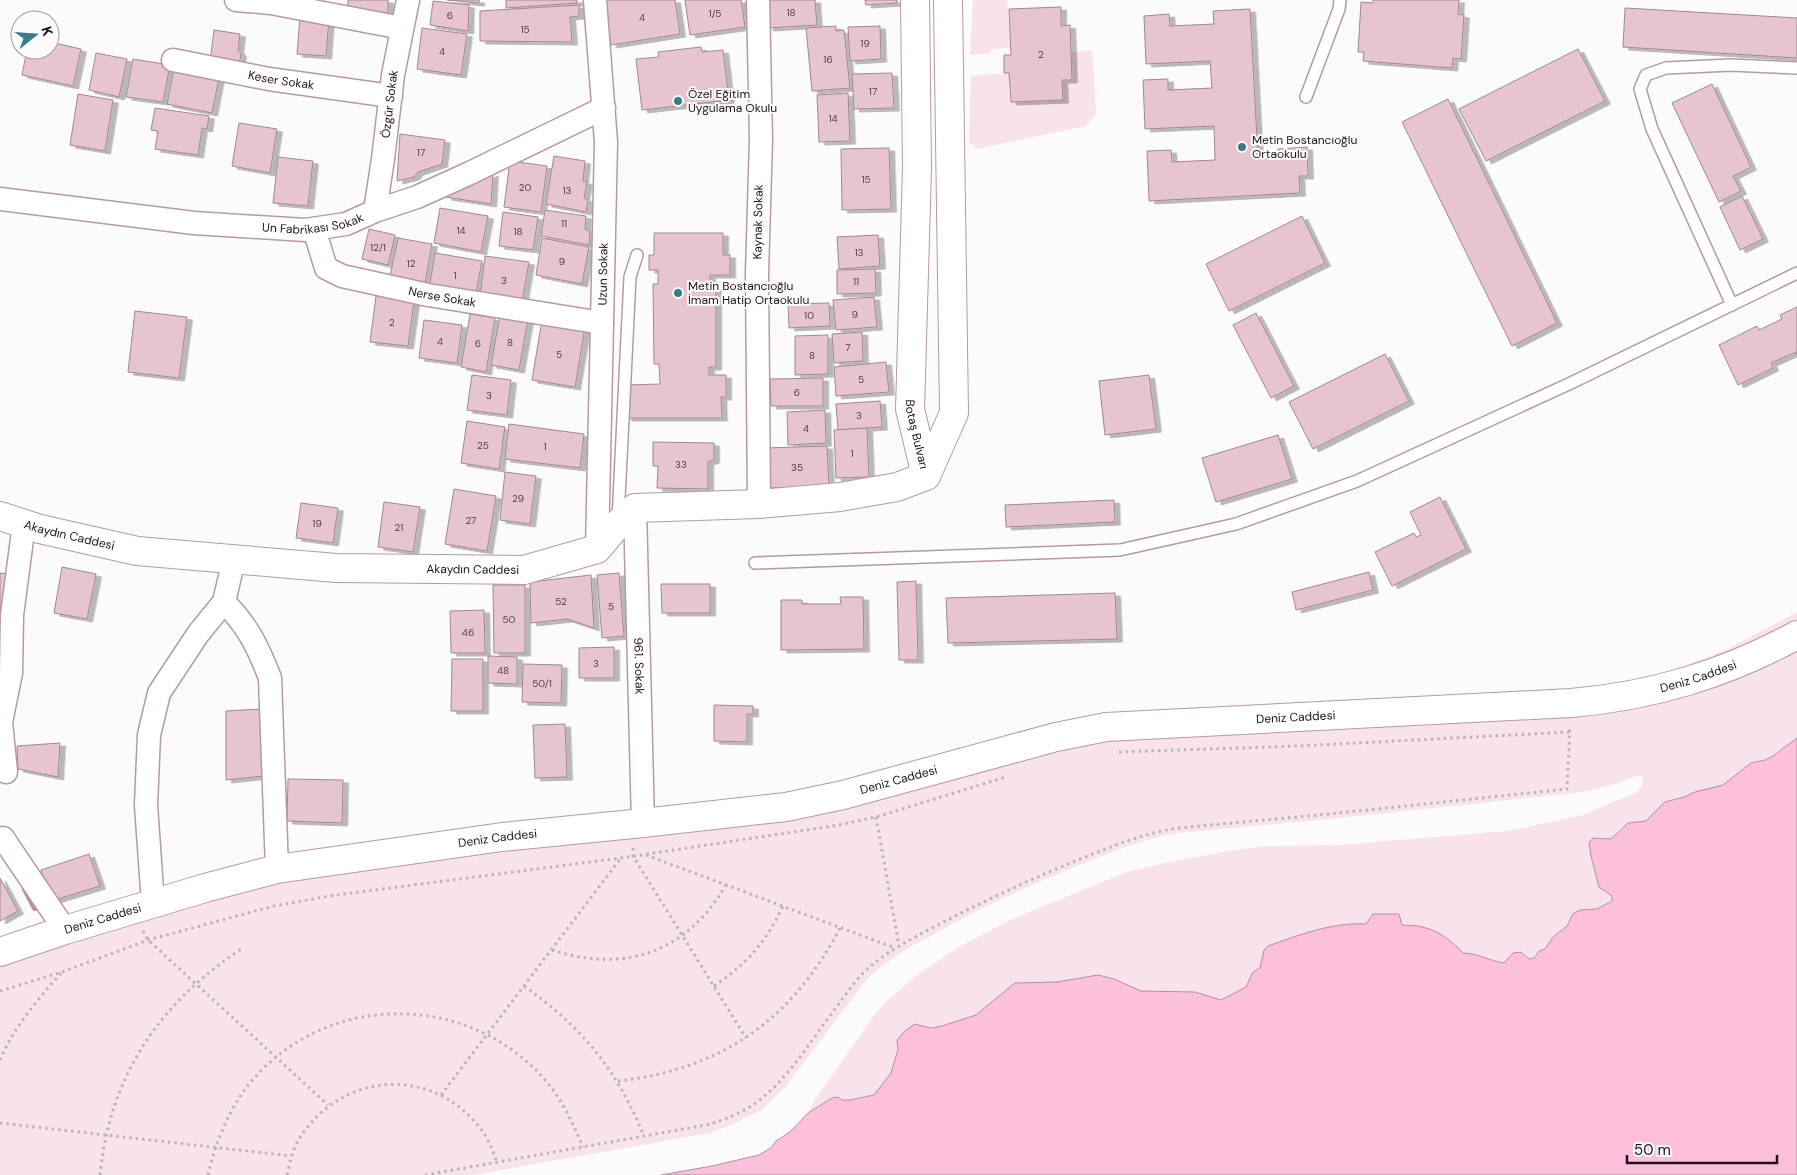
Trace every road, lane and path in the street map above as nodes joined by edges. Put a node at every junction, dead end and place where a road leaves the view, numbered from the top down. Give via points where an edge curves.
1 (236, 0) edge
2 (408, 0) edge
3 (596, 0) edge
4 (758, 0) edge
5 (915, 0) edge
6 (948, 0) edge
7 (1340, 0) edge
8 (402, 28) junction
9 (173, 60) dead end
10 (1797, 68) edge
11 (391, 96) junction
12 (1306, 97) dead end
13 (604, 108) junction
14 (0, 199) edge
15 (375, 211) junction
16 (314, 229) junction
17 (637, 255) dead end
18 (1797, 273) edge
19 (1732, 305) junction
20 (602, 322) junction
21 (926, 476) junction
22 (759, 504) junction
23 (627, 516) junction
24 (12, 520) edge
25 (597, 549) junction
26 (234, 559) junction
27 (755, 563) dead end
28 (224, 602) junction
29 (1797, 635) edge
30 (1571, 703) junction
31 (6, 772) dead end
32 (876, 817) dead end
33 (643, 823) junction
34 (3, 838) dead end
35 (644, 855) dead end
36 (633, 856) dead end
37 (621, 858) dead end
38 (277, 869) junction
39 (726, 885) junction
40 (783, 906) junction
41 (144, 907) junction
42 (840, 928) junction
43 (65, 930) junction
44 (682, 936) junction
45 (897, 947) junction
46 (243, 948) dead end
47 (552, 950) junction
48 (0, 952) edge
49 (62, 972) dead end
50 (196, 983) junction
51 (524, 986) junction
52 (714, 986) junction
53 (488, 1034) junction
54 (746, 1038) junction
55 (276, 1057) junction
56 (0, 1060) edge
57 (618, 1081) junction
58 (441, 1095) junction
59 (328, 1106) junction
60 (0, 1123) edge
61 (106, 1135) junction
62 (644, 1136) junction
63 (214, 1147) junction
64 (583, 1147) junction
65 (291, 1156) junction
66 (498, 1162) junction
67 (100, 1175) edge
68 (208, 1175) edge
69 (287, 1175) edge
70 (424, 1175) edge

1 - 8 street
2 - 8 street, Özgür Sokak
3 - 13 street, Uzun Sokak
4 - 22 street, Kaynak Sokak
5 - 21 street, Botaş Bulvarı via 917,168 910,409
6 - 21 street, Botaş Bulvarı via 954,413
7 - 12 lane
8 - 11 street, Özgür Sokak
9 - 11 street, Keser Sokak via 270,79
10 - 19 lane via 1731,64 1666,68 1646,74 1640,89 1652,128
11 - 15 street, Özgür Sokak
13 - 15 street, Un Fabrikası Sokak via 470,174
13 - 20 street, Uzun Sokak
14 - 16 street, Un Fabrikası Sokak via 194,223
15 - 16 street, Un Fabrikası Sokak via 346,224
16 - 20 street, Nerse Sokak via 326,268 342,276 428,295
17 - 23 lane via 630,277 619,471
18 - 19 lane
19 - 27 lane via 1571,383 1357,480 1236,524 1120,550
20 - 25 street, Uzun Sokak
21 - 22 street via 897,487 840,497
22 - 23 street
23 - 25 street
23 - 33 street, 961. Sokak
24 - 26 street, Akaydın Caddesi via 137,551
24 - 31 street via 11,673 1,722
25 - 26 street, Akaydın Caddesi via 524,570 336,568
26 - 28 street
28 - 38 street via 240,618 270,678
28 - 41 street via 198,634 160,693 149,735
29 - 30 street, Deniz Caddesi via 1699,679 1621,698
30 - 33 street, Deniz Caddesi via 1106,727 786,807
30 - 45 path via 1567,789 1155,832 1062,866 986,900
32 - 45 path
33 - 38 street, Deniz Caddesi via 502,837
34 - 43 street
35 - 39 path
36 - 44 path
37 - 47 path
38 - 41 street, Deniz Caddesi
39 - 40 path
39 - 44 path via 707,913
40 - 42 path
40 - 52 path via 774,926 753,955
41 - 43 street, Deniz Caddesi
41 - 50 path via 142,930 148,940
42 - 45 path
42 - 54 path via 827,954 797,993
43 - 48 street, Deniz Caddesi
44 - 47 path via 648,954 609,960 589,960
44 - 52 path
45 - 62 path via 862,975 779,1083 757,1102 712,1123
46 - 50 path
47 - 51 path
49 - 56 path via 19,1025
50 - 55 path
50 - 61 path via 162,1019 139,1052 125,1078
51 - 53 path
51 - 57 path via 586,1038
52 - 54 path
53 - 55 path via 452,1021 416,1014 378,1014 342,1021 307,1036
53 - 58 path
53 - 64 path via 519,1055 546,1081 568,1112
54 - 57 path via 722,1052 671,1072
55 - 59 path
55 - 63 path via 250,1083 229,1114
57 - 62 path
58 - 59 path via 403,1084 383,1084 345,1095
58 - 66 path via 476,1123
59 - 65 path via 300,1137
60 - 61 path
61 - 63 path
61 - 67 path
62 - 64 path
63 - 65 path
63 - 68 path
64 - 66 path
65 - 69 path
66 - 70 path

